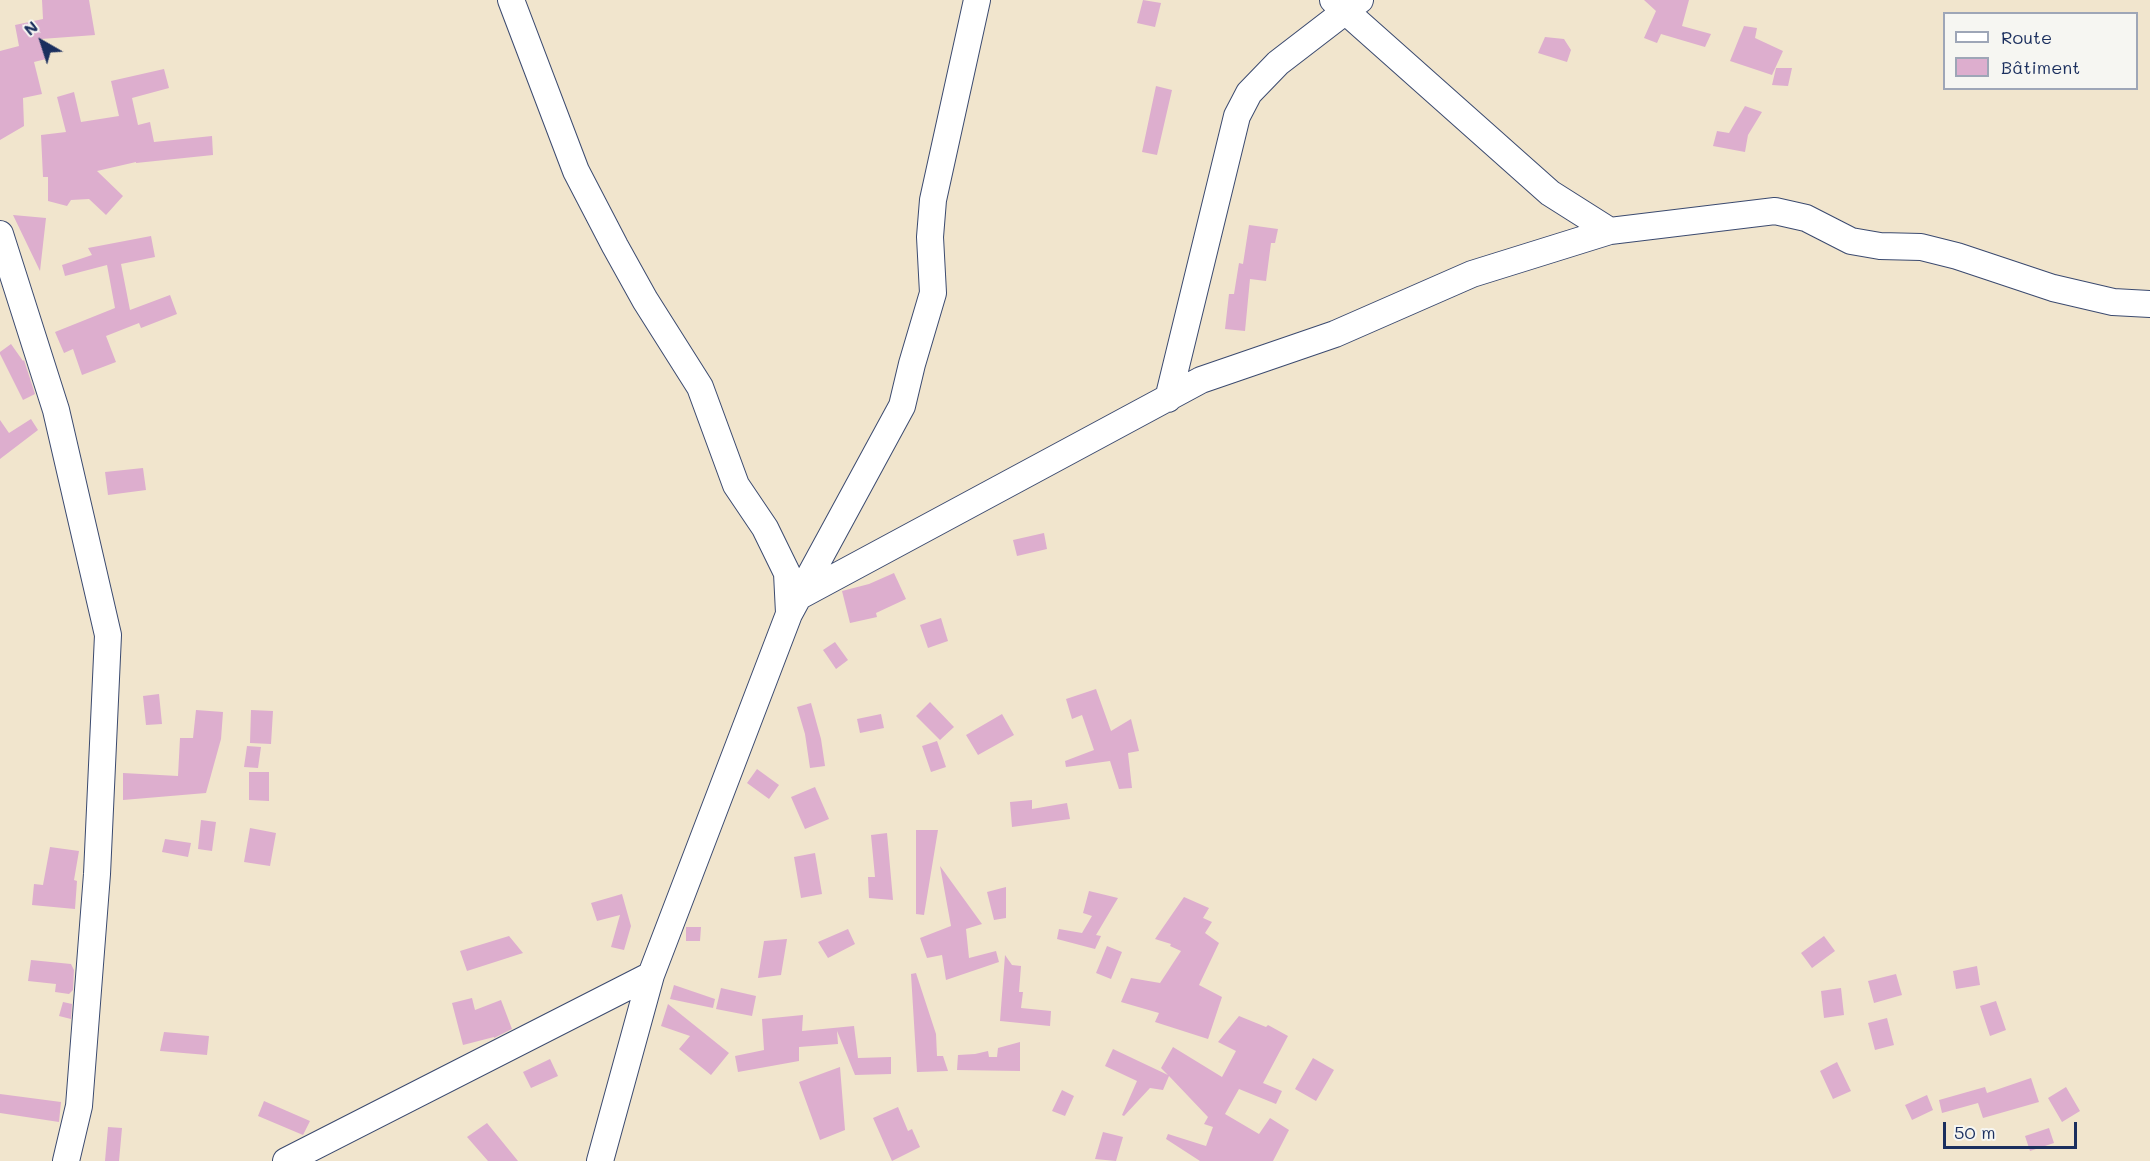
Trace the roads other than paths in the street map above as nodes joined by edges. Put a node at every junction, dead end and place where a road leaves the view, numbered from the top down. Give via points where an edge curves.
1 (511, 0) edge
2 (977, 0) edge
3 (1346, 4) edge
4 (1610, 231) junction
5 (0, 234) edge
6 (2150, 304) edge
7 (1168, 399) junction
8 (794, 605) junction
9 (651, 975) junction
10 (66, 1161) edge
11 (286, 1161) edge
12 (600, 1161) edge

1 - 8 street via 576,171 645,300 700,387 736,485 765,528 787,573
2 - 8 street via 933,200 933,293 902,406
3 - 4 street via 1550,193
3 - 7 street via 1278,63 1249,93 1237,116
4 - 6 street via 1775,211 1806,218 1851,241 1921,248 2054,288 2113,302
4 - 7 street via 1472,274 1335,334 1200,381
5 - 10 street via 56,410 108,635 97,874 79,1106
7 - 8 street
8 - 9 street
9 - 11 street
9 - 12 street

